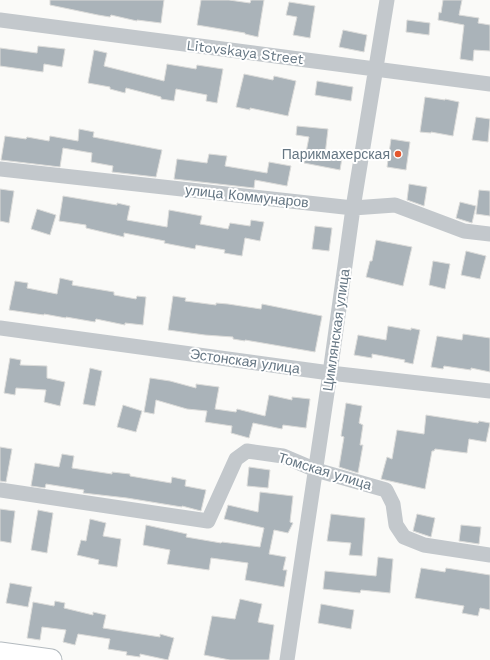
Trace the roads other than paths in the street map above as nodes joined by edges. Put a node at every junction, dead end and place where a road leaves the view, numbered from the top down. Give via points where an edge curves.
1 (387, 0) edge
2 (0, 20) edge
3 (377, 69) junction
4 (490, 84) edge
5 (0, 169) edge
6 (353, 208) junction
7 (490, 234) edge
8 (0, 328) edge
9 (330, 373) junction
10 (490, 391) edge
11 (316, 470) junction
12 (0, 490) edge
13 (490, 555) edge
14 (0, 653) edge
15 (51, 660) edge
16 (287, 660) edge

1 - 3 street, Цимлянская улица
2 - 3 street, Litovskaya Street
3 - 4 street, Litovskaya Street
3 - 6 street, Цимлянская улица
5 - 6 street, улица Коммунаров
6 - 7 street, улица Коммунаров via 395,205 464,230
6 - 9 street, Цимлянская улица
8 - 9 street, Эстонская улица
9 - 10 street, Эстонская улица
9 - 11 street, Цимлянская улица
11 - 12 street, Томская улица via 283,456 247,451 236,459 208,521
11 - 13 street, Томская улица via 386,490 393,504 396,525 404,538 424,545
11 - 16 street, Цимлянская улица
14 - 15 main road

